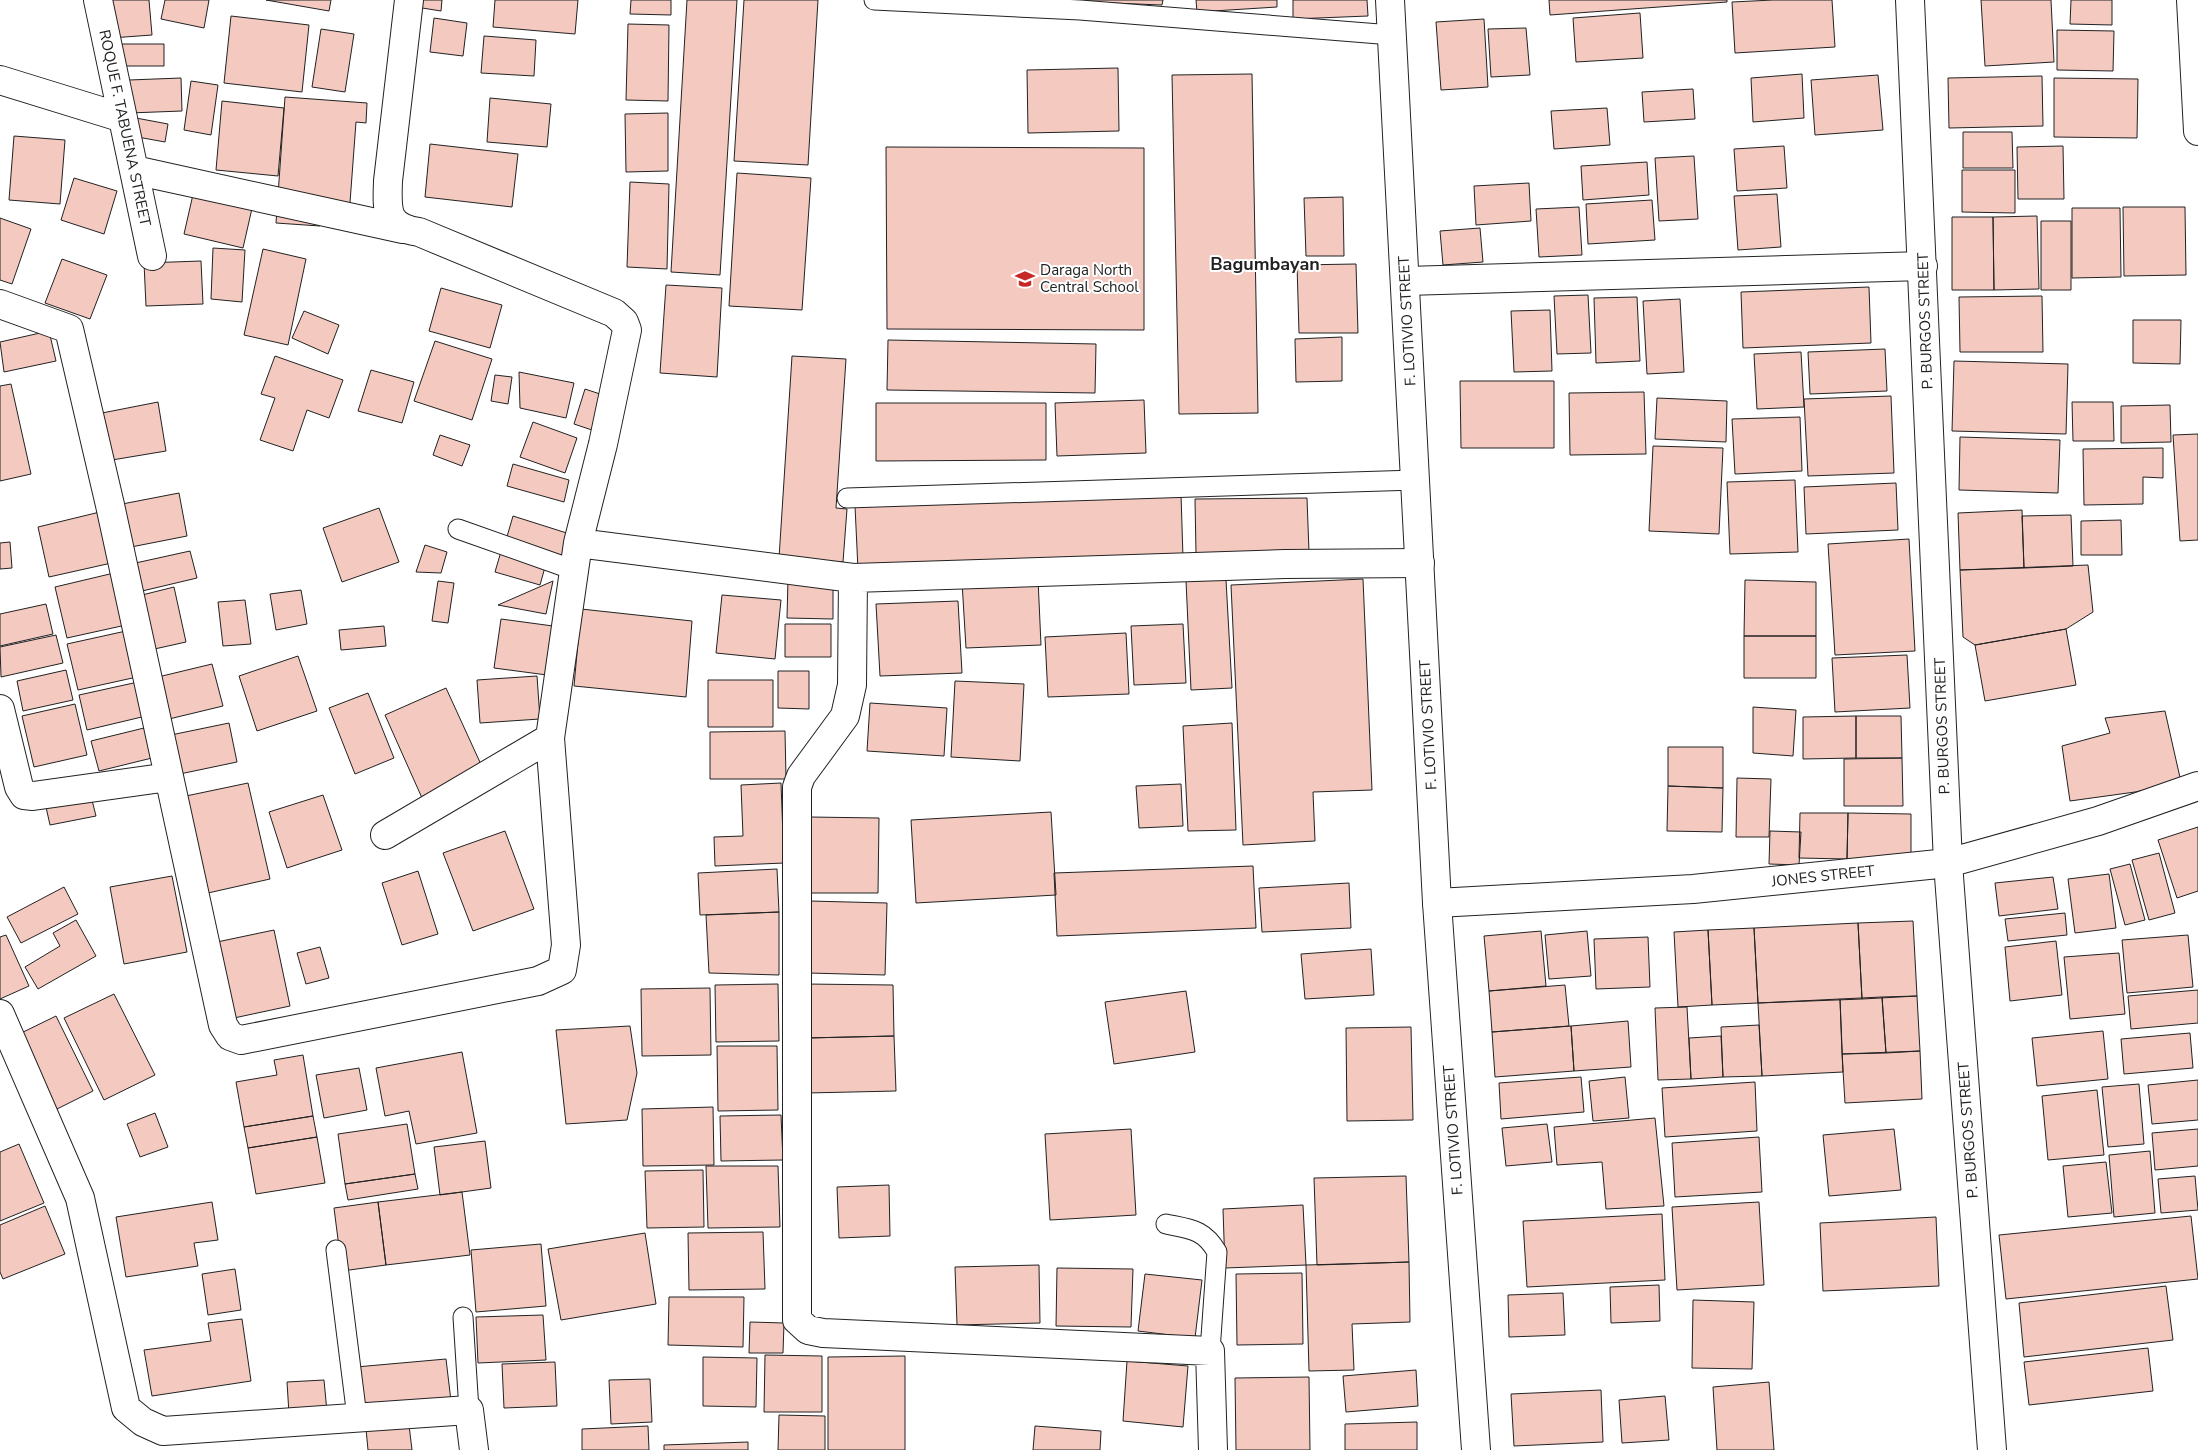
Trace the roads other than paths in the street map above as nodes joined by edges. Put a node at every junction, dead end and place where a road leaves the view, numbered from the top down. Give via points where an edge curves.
1 (98, 0) edge
2 (409, 0) edge
3 (874, 0) edge
4 (1390, 0) edge
5 (1910, 0) edge
6 (2191, 0) edge
7 (1392, 35) junction
8 (0, 80) edge
9 (123, 118) junction
10 (2198, 131) edge
11 (134, 170) junction
12 (403, 230) junction
13 (152, 256) dead end
14 (1923, 266) junction
15 (1406, 281) junction
16 (0, 304) edge
17 (1416, 480) junction
18 (847, 498) dead end
19 (458, 529) dead end
20 (578, 543) junction
21 (1420, 563) junction
22 (574, 570) junction
23 (853, 578) junction
24 (0, 710) edge
25 (550, 738) junction
26 (169, 777) junction
27 (2198, 786) edge
28 (385, 835) dead end
29 (1948, 863) junction
30 (1437, 903) junction
31 (0, 1014) edge
32 (1166, 1224) dead end
33 (336, 1250) dead end
34 (463, 1317) dead end
35 (1210, 1352) junction
36 (469, 1410) junction
37 (358, 1417) junction
38 (474, 1450) edge
39 (1213, 1450) edge
40 (1476, 1450) edge
41 (1992, 1450) edge

1 - 9 street, ROQUE F. TABUENA STREET
2 - 12 street via 387,206 393,221
3 - 7 lane via 1080,10
4 - 7 street, F. LOTIVIO STREET
5 - 14 street, P. BURGOS STREET
6 - 10 street
7 - 15 street, F. LOTIVIO STREET
8 - 9 street
9 - 11 street, ROQUE F. TABUENA STREET
11 - 12 street
11 - 13 street, ROQUE F. TABUENA STREET
12 - 20 street via 419,232 598,306 624,322 626,330 605,434
14 - 15 street
14 - 29 street, P. BURGOS STREET
15 - 17 street, F. LOTIVIO STREET
16 - 26 street via 69,329
17 - 18 lane
17 - 21 street, F. LOTIVIO STREET
19 - 22 lane
20 - 22 street
20 - 23 street
21 - 23 street
21 - 30 street, F. LOTIVIO STREET
22 - 25 street
23 - 35 street via 852,685 845,716 796,787 797,1320 808,1330 823,1333
24 - 26 street via 18,787 24,795
25 - 26 street via 566,945 562,970 538,981 241,1040 230,1036 224,1025
25 - 28 street
27 - 29 street, JONES STREET via 2098,821
29 - 30 street, JONES STREET via 1693,889
29 - 41 street, P. BURGOS STREET
30 - 40 street, F. LOTIVIO STREET
31 - 37 street via 80,1198 126,1408 143,1422 163,1431
32 - 35 lane via 1199,1231 1217,1252
33 - 37 lane
34 - 36 lane
35 - 39 street
36 - 37 street
36 - 38 street

